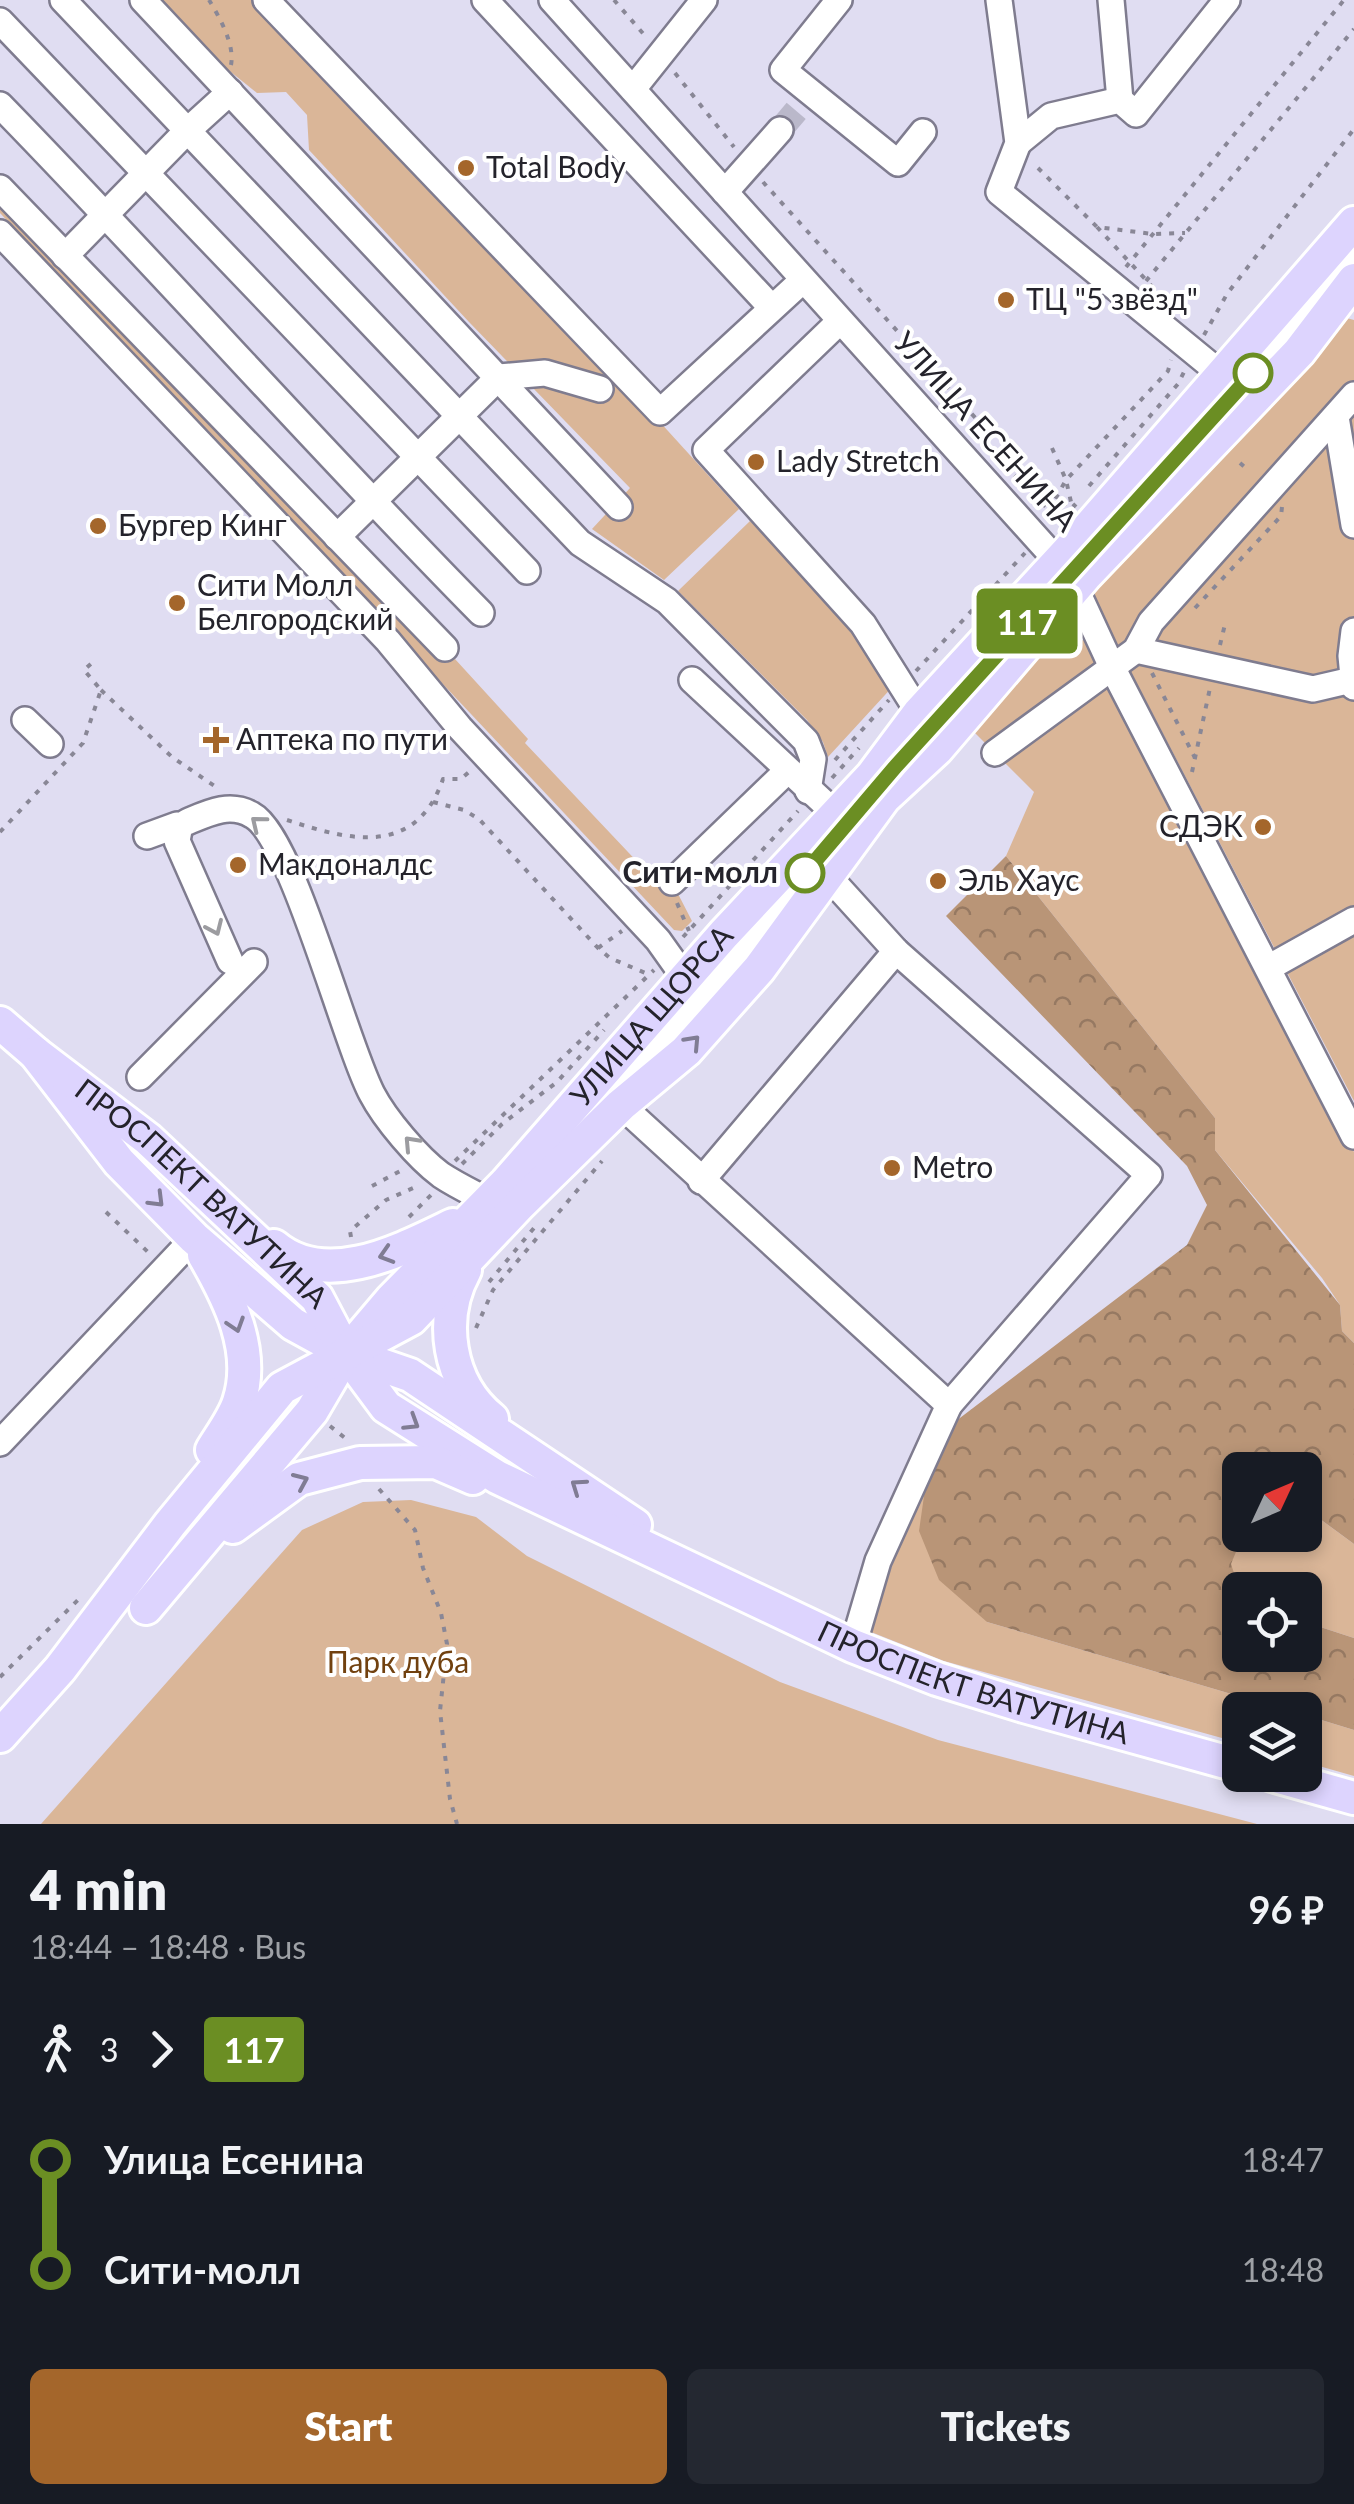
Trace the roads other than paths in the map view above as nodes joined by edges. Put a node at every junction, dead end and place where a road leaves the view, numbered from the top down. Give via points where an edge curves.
1 (63, 0) edge
2 (143, 0) edge
3 (486, 0) edge
4 (552, 0) edge
5 (704, 0) edge
6 (839, 0) edge
7 (999, 0) edge
8 (1111, 0) edge
9 (1228, 0) edge
10 (272, 2) edge
11 (0, 22) edge
12 (633, 89) junction
13 (227, 90) junction
14 (1120, 100) junction
15 (0, 105) edge
16 (796, 111) junction
17 (186, 132) junction
18 (923, 132) dead end
19 (1018, 143) junction
20 (146, 173) junction
21 (0, 188) edge
22 (725, 192) junction
23 (106, 214) junction
24 (1354, 223) edge
25 (0, 233) edge
26 (1354, 241) edge
27 (64, 256) junction
28 (1354, 260) edge
29 (803, 280) junction
30 (1349, 296) edge
31 (771, 307) junction
32 (840, 321) junction
33 (499, 377) junction
34 (1226, 386) junction
35 (600, 390) dead end
36 (1354, 395) edge
37 (460, 416) junction
38 (1336, 417) junction
39 (418, 456) junction
40 (372, 502) junction
41 (618, 507) dead end
42 (1354, 526) edge
43 (337, 537) junction
44 (1060, 565) junction
45 (527, 571) dead end
46 (482, 612) dead end
47 (1354, 631) edge
48 (444, 648) dead end
49 (1148, 652) junction
50 (1112, 667) junction
51 (692, 680) dead end
52 (1353, 684) edge
53 (911, 699) junction
54 (24, 720) dead end
55 (50, 744) dead end
56 (996, 753) dead end
57 (787, 771) junction
58 (486, 773) road end
59 (818, 800) junction
60 (181, 826) junction
61 (147, 836) dead end
62 (828, 876) junction
63 (672, 889) road end
64 (632, 920) road end
65 (1354, 920) edge
66 (896, 951) junction
67 (667, 967) junction
68 (1268, 968) junction
69 (0, 1022) edge
70 (35, 1053) junction
71 (140, 1078) dead end
72 (622, 1105) junction
73 (1354, 1136) edge
74 (148, 1140) junction
75 (702, 1181) junction
76 (495, 1208) junction
77 (194, 1238) junction
78 (346, 1353) junction
79 (949, 1405) junction
80 (0, 1442) edge
81 (542, 1460) junction
82 (170, 1524) junction
83 (716, 1581) junction
84 (146, 1608) junction
85 (853, 1646) junction
86 (60, 1669) junction
87 (0, 1736) edge
88 (1222, 1761) edge
89 (1322, 1789) edge
90 (1354, 1798) edge

1 - 17 street
2 - 13 street
3 - 31 street
4 - 12 street, УЛИЦА ЕСЕНИНА
5 - 12 street
6 - 16 street via 782,70
7 - 19 street
8 - 14 street
9 - 14 street via 1136,114
10 - 31 street via 660,412
11 - 20 street
12 - 22 street, УЛИЦА ЕСЕНИНА
13 - 17 street
13 - 33 street
14 - 19 street via 1051,116
15 - 23 street
16 - 18 street via 898,164
16 - 22 street
17 - 20 street
17 - 37 street
19 - 34 street via 999,192
20 - 23 street
20 - 39 street
21 - 27 street
22 - 29 street, УЛИЦА ЕСЕНИНА
23 - 27 street
23 - 40 street
24 - 34 main road, УЛИЦА ЩОРСА
25 - 67 street via 388,641 658,940
26 - 34 street, УЛИЦА ЩОРСА
27 - 43 street
28 - 34 street, УЛИЦА ЩОРСА via 1324,298
29 - 31 street
29 - 32 street, УЛИЦА ЕСЕНИНА
30 - 44 main road, УЛИЦА ЩОРСА via 1298,352
32 - 44 street, УЛИЦА ЕСЕНИНА
32 - 53 street via 706,450 863,624
33 - 35 street via 545,373
33 - 37 street
33 - 41 street
34 - 44 main road, УЛИЦА ЩОРСА
36 - 38 street
37 - 39 street
37 - 59 street via 580,542 667,601 806,741
38 - 42 street
38 - 49 street via 1151,622
39 - 40 street
39 - 45 street
40 - 43 street
40 - 46 street
43 - 48 street
44 - 50 street, УЛИЦА ЕСЕНИНА
44 - 53 main road, УЛИЦА ЩОРСА
44 - 62 main road, УЛИЦА ЩОРСА via 937,749 884,798
44 - 76 street, УЛИЦА ЩОРСА via 742,951
47 - 52 street
49 - 50 street
49 - 52 street via 1313,689
50 - 56 street
50 - 68 street, УЛИЦА ЕСЕНИНА
51 - 57 street
53 - 59 main road, УЛИЦА ЩОРСА via 872,776
54 - 55 street
57 - 59 street
57 - 63 street
58 - 64 street via 508,788
59 - 67 main road, УЛИЦА ЩОРСА
60 - 61 street
60 -> 71 street via 178,841 242,961
76 -> 60 street via 444,1176 371,1093 269,830 254,815 232,808
62 - 66 street
72 -> 62 main road, УЛИЦА ЩОРСА via 686,1051
65 - 68 street
66 - 75 street
66 - 79 street via 1150,1176
67 - 76 main road, УЛИЦА ЩОРСА
68 - 73 street, УЛИЦА ЕСЕНИНА
69 - 70 main road
70 - 74 main road, ПРОСПЕКТ ВАТУТИНА
70 -> 77 main road, ПРОСПЕКТ ВАТУТИНА via 119,1162
72 - 75 street
72 - 76 main road, УЛИЦА ЩОРСА
76 -> 74 main road via 390,1256 321,1265 300,1261
74 - 78 main road, ПРОСПЕКТ ВАТУТИНА via 316,1298
75 - 79 street
76 - 78 main road, УЛИЦА ЩОРСА via 391,1300
76 - 81 main road via 450,1306 449,1343 480,1410
77 - 78 main road, ПРОСПЕКТ ВАТУТИНА via 294,1324
77 - 80 street
77 -> 82 main road via 240,1331 243,1364 239,1402
78 - 81 main road, ПРОСПЕКТ ВАТУТИНА via 410,1375
78 - 82 main road via 282,1388
78 -> 83 main road, ПРОСПЕКТ ВАТУТИНА via 386,1407 497,1477
78 - 84 main road via 312,1412
79 - 85 street via 878,1560
83 -> 81 main road, ПРОСПЕКТ ВАТУТИНА
82 - 86 main road
84 -> 83 main road via 244,1516 299,1478 360,1462 436,1462 649,1562
83 - 85 main road, ПРОСПЕКТ ВАТУТИНА
84 - 86 main road
85 - 88 main road, ПРОСПЕКТ ВАТУТИНА via 936,1679
86 - 87 main road
89 - 90 main road

